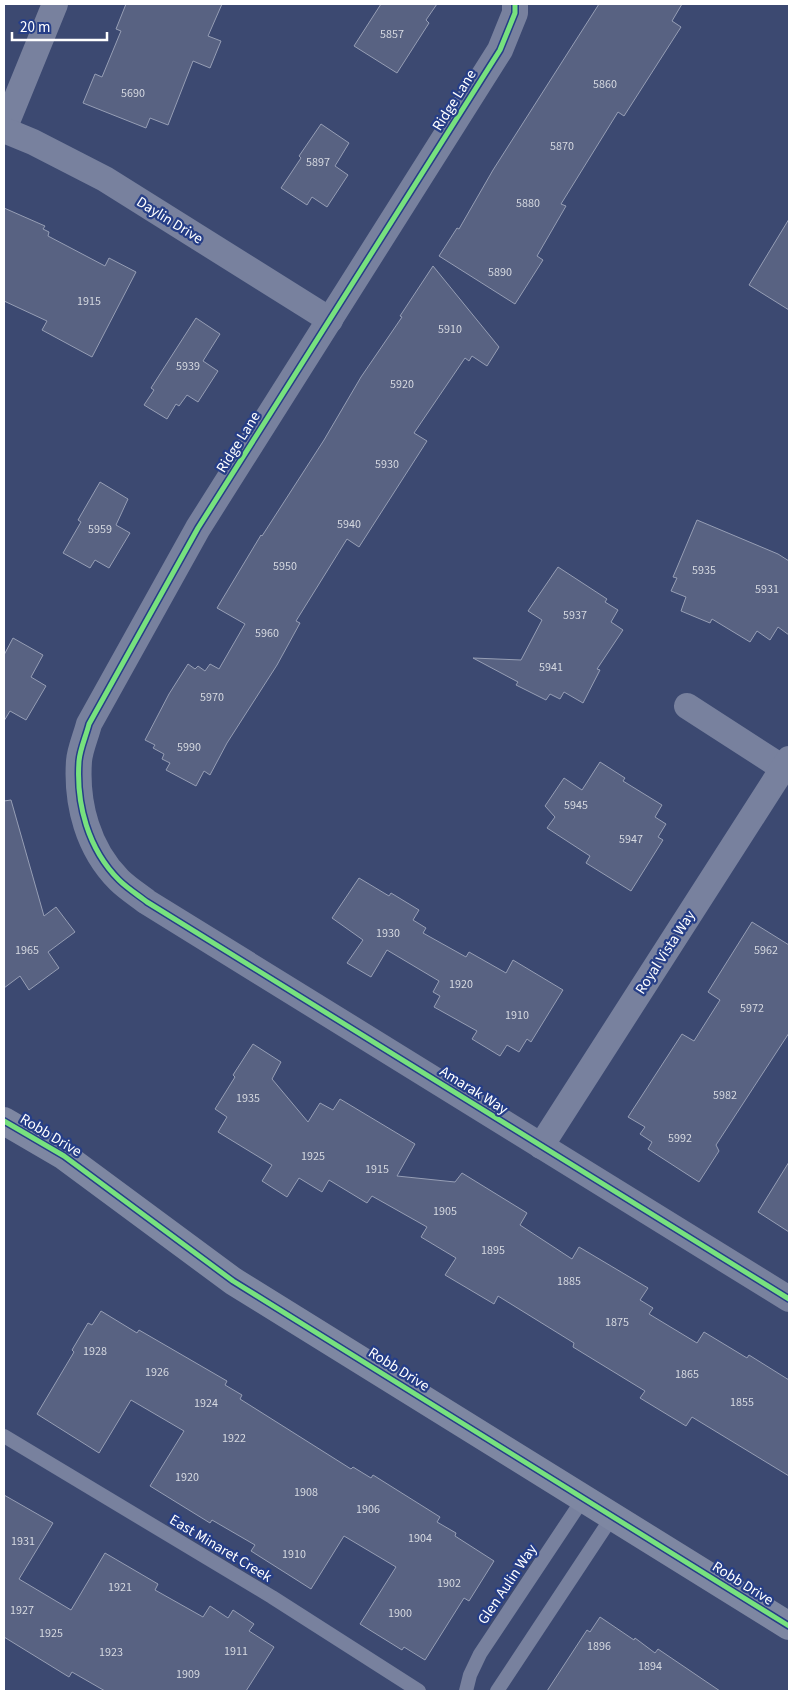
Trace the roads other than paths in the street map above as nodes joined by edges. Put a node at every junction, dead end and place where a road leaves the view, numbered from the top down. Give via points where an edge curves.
1 (55, 4) edge
2 (514, 4) edge
3 (4, 130) edge
4 (330, 320) junction
5 (687, 706) dead end
6 (786, 763) edge
7 (146, 902) joint
8 (4, 1121) edge
9 (541, 1146) junction
10 (789, 1299) edge
11 (4, 1436) edge
12 (583, 1499) junction
13 (612, 1517) junction
14 (789, 1626) edge
15 (420, 1691) edge
16 (466, 1691) edge
17 (497, 1691) edge

1 - 3 street
2 - 4 street, Ridge Lane via 515,13 500,50
3 - 4 street, Daylin Drive via 105,179
4 - 7 street, Ridge Lane via 198,528 89,724 80,759 79,791 84,822 98,853 119,880
5 - 6 street
6 - 9 street, Royal Vista Way
7 - 9 street, Amarak Way
8 - 12 main road, Robb Drive via 64,1156 233,1281
9 - 10 street, Amarak Way
11 - 15 lane, East Minaret Creek via 272,1597
12 - 13 main road, Robb Drive
12 - 16 lane, Glen Aulin Way via 480,1654
13 - 14 main road, Robb Drive
13 - 17 lane

